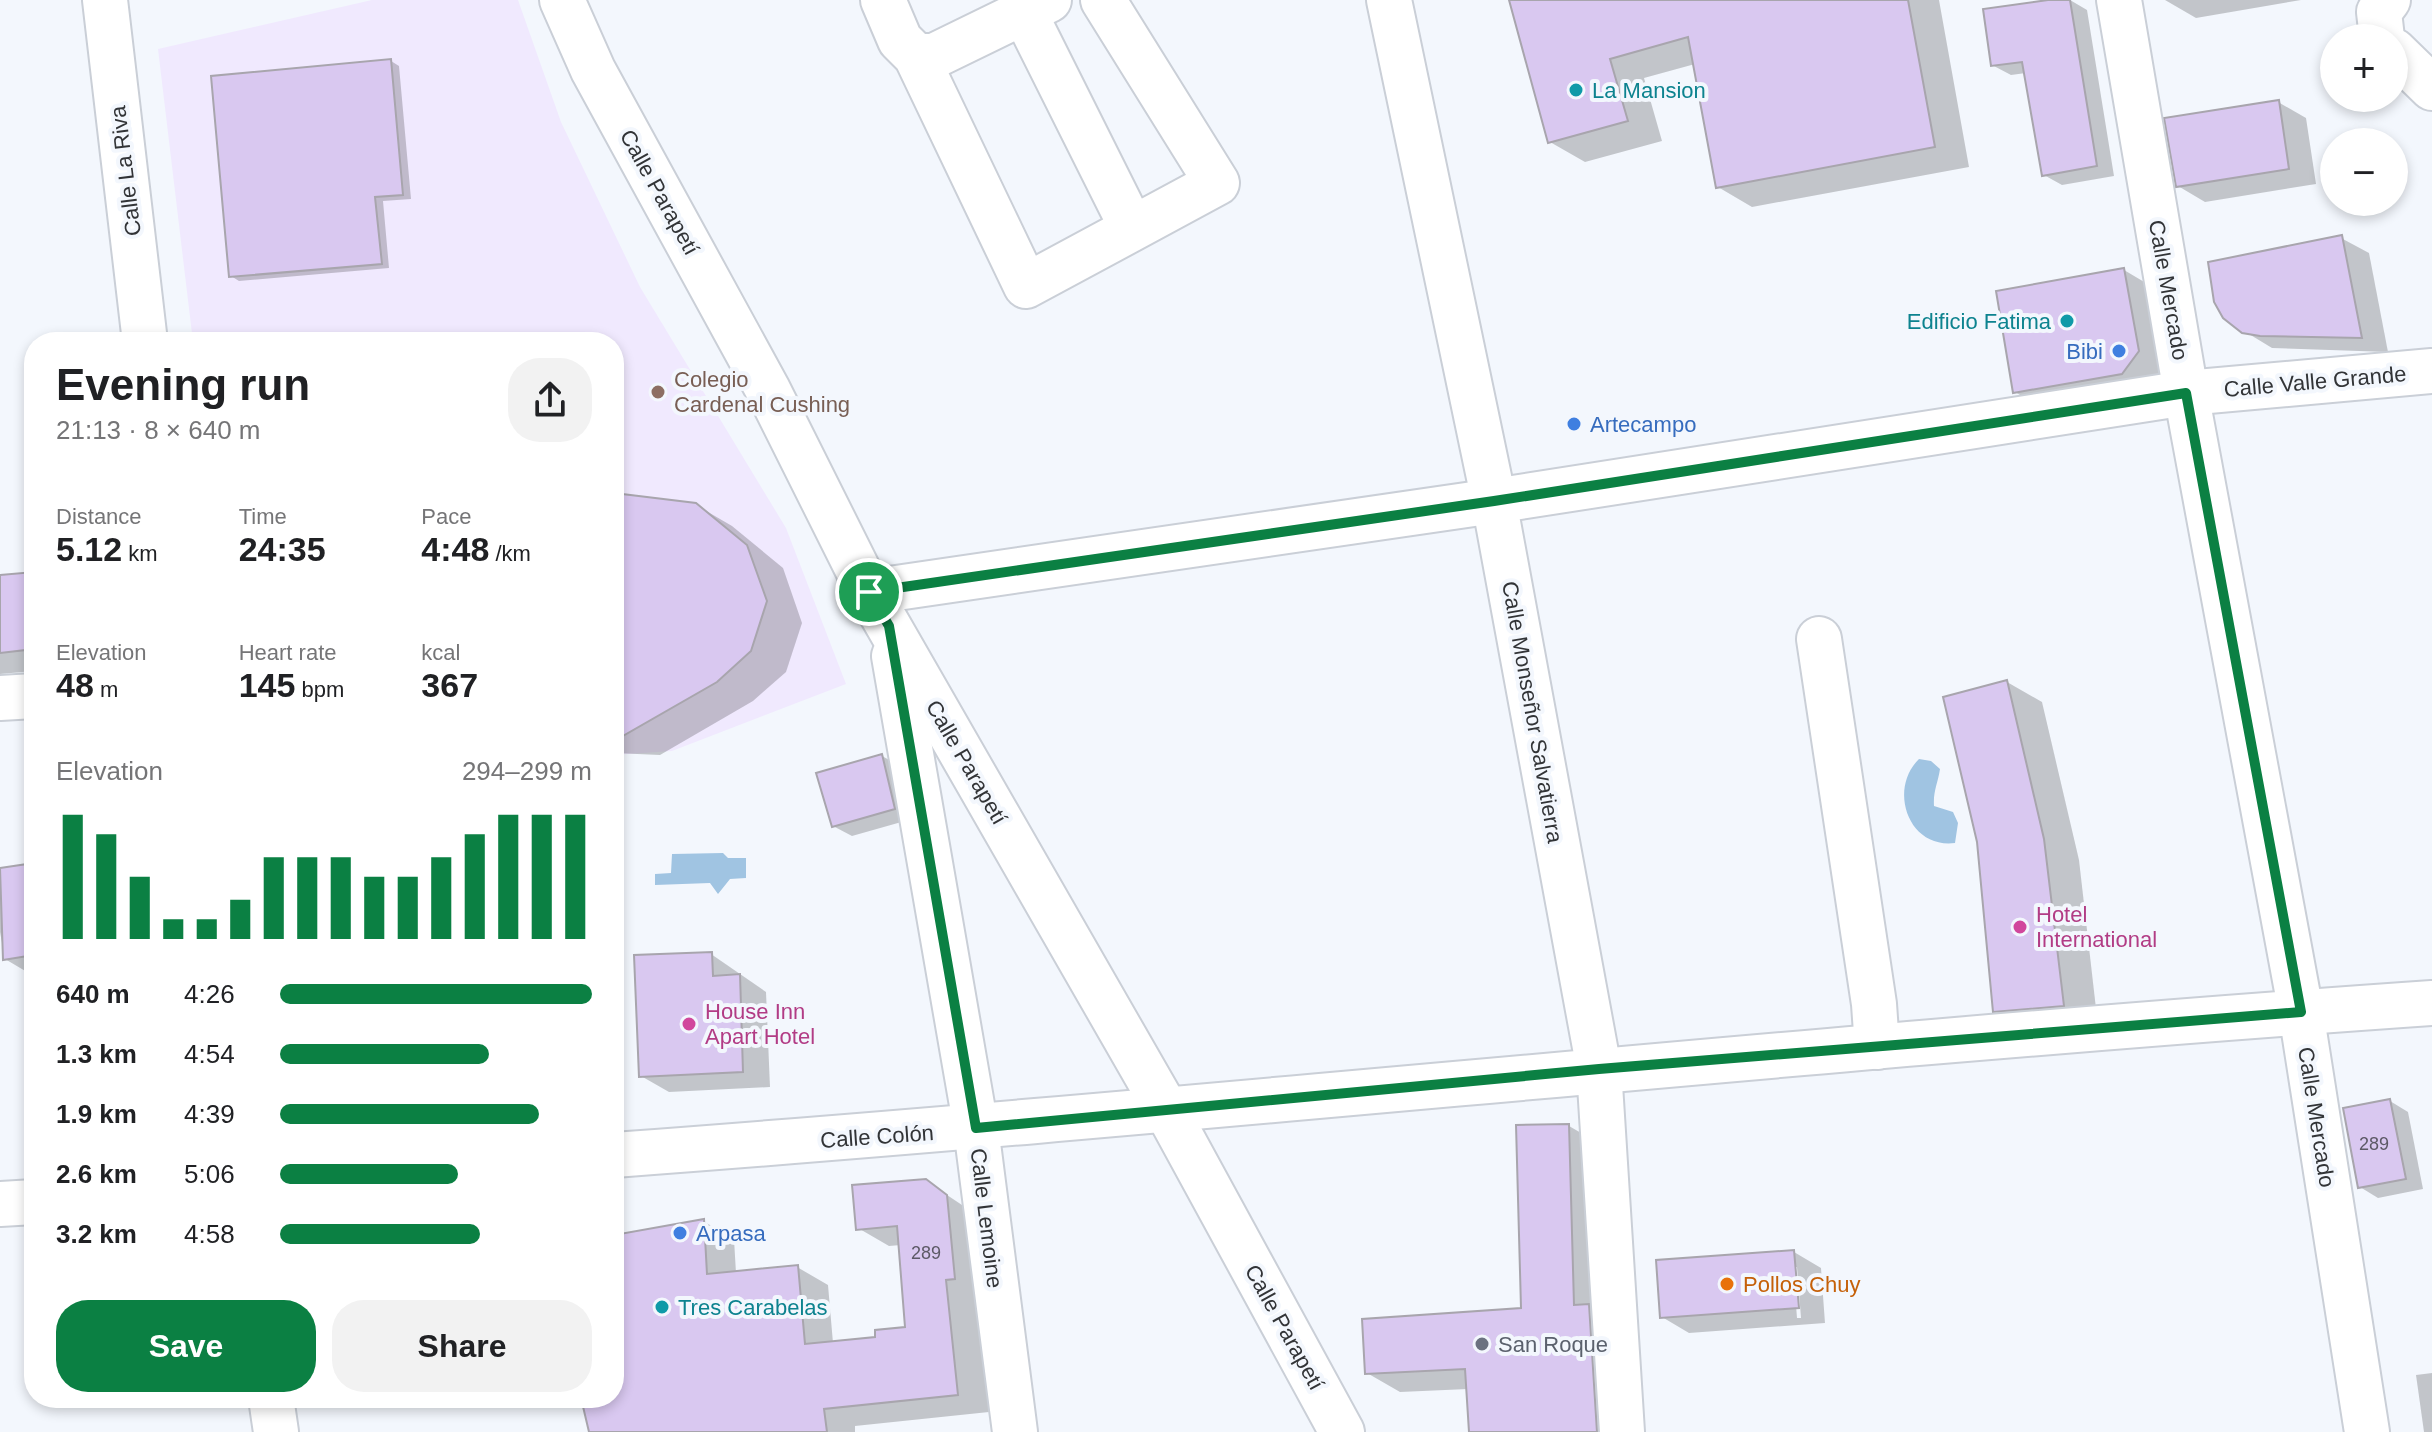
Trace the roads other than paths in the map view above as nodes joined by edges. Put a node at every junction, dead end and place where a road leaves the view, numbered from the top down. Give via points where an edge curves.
1 (105, 0) edge
2 (562, 0) edge
3 (883, 0) edge
4 (1103, 0) edge
5 (1389, 0) edge
6 (2119, 0) edge
7 (2388, 0) edge
8 (1037, 6) edge
9 (2380, 24) edge
10 (916, 56) junction
11 (2408, 65) edge
12 (2432, 88) edge
13 (1132, 228) junction
14 (144, 332) edge
15 (2432, 371) edge
16 (2186, 393) junction
17 (1494, 501) junction
18 (879, 609) junction
19 (1819, 639) dead end
20 (24, 697) edge
21 (0, 698) edge
22 (2432, 1003) edge
23 (2301, 1012) junction
24 (1877, 1047) junction
25 (1599, 1069) junction
26 (1167, 1111) junction
27 (976, 1128) junction
28 (624, 1154) edge
29 (24, 1203) edge
30 (0, 1204) edge
31 (272, 1408) edge
32 (276, 1432) edge
33 (1015, 1432) edge
34 (1342, 1432) edge
35 (1622, 1432) edge
36 (2367, 1432) edge

1 - 14 street, Calle La Riva
2 - 18 street, Calle Parapetí via 593,70 768,390
3 - 10 street via 900,40
4 - 13 street via 1217,183
5 - 17 street, Calle Monseñor Salvatierra
6 - 16 street, Calle Mercado
7 - 9 street via 2379,12
8 - 10 street via 934,56
8 - 13 street
10 - 13 street via 1026,286
11 - 12 street
15 - 16 street, Calle Valle Grande
16 - 17 street, Calle Valle Grande
16 - 23 street, Calle Mercado
17 - 18 street, Calle Valle Grande
17 - 25 street, Calle Monseñor Salvatierra
18 - 26 street, Calle Parapetí
18 - 27 street, Calle Lemoine
19 - 24 street
20 - 21 street
22 - 23 street, Calle Colón
23 - 24 street, Calle Colón
23 - 36 street, Calle Mercado
24 - 25 street, Calle Colón
25 - 26 street, Calle Colón
25 - 35 street, Calle Monseñor Salvatierra
26 - 27 street, Calle Colón
26 - 34 street, Calle Parapetí
27 - 28 street, Calle Colón
27 - 33 street, Calle Lemoine
29 - 30 street
31 - 32 street

